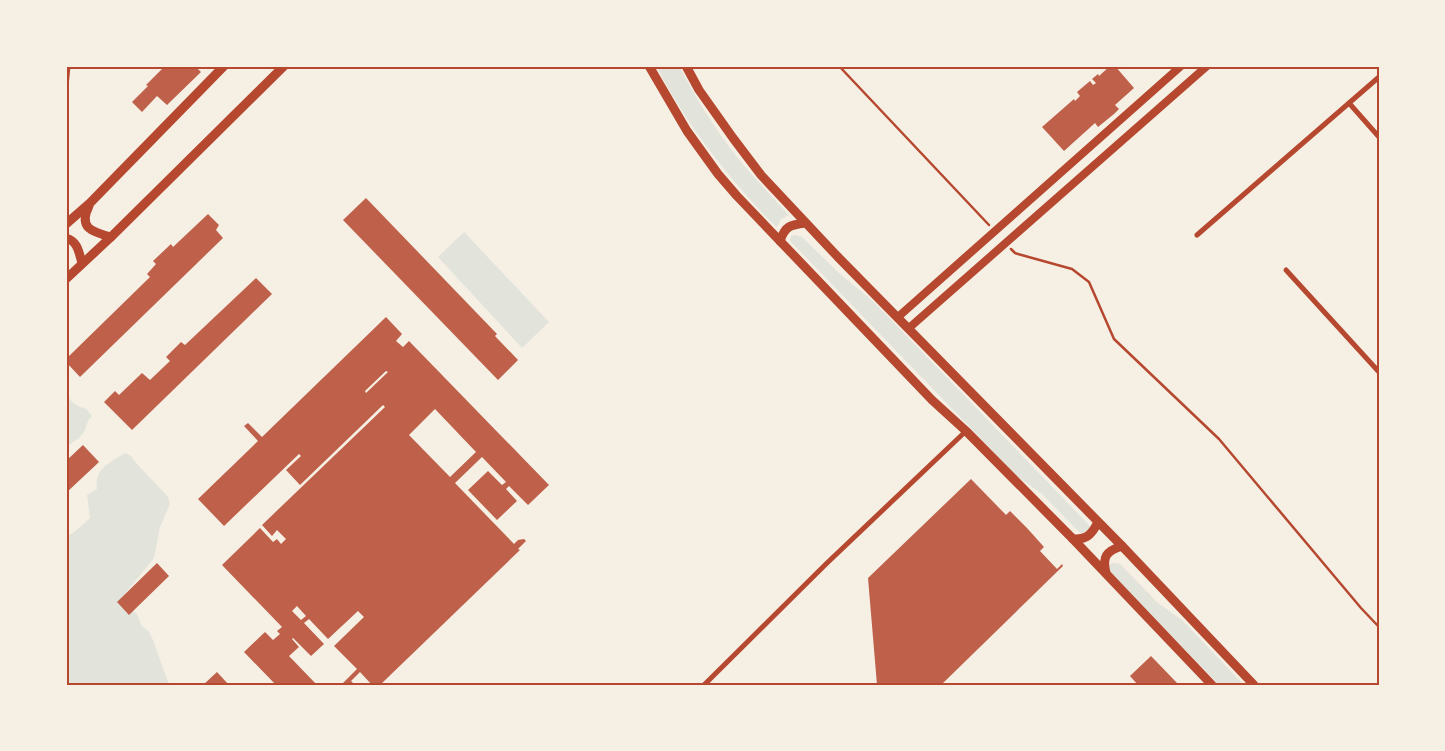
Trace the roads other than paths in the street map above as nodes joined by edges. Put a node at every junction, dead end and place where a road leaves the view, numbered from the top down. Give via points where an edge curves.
1 (68, 66) edge
2 (224, 66) edge
3 (284, 66) edge
4 (649, 66) edge
5 (686, 66) edge
6 (1181, 66) edge
7 (1207, 66) edge
8 (1379, 77) edge
9 (66, 87) edge
10 (1350, 102) junction
11 (1379, 137) edge
12 (90, 203) junction
13 (805, 222) junction
14 (66, 224) edge
15 (1197, 235) dead end
16 (111, 237) junction
17 (66, 238) edge
18 (780, 241) junction
19 (82, 264) junction
20 (1286, 270) dead end
21 (66, 279) edge
22 (898, 317) junction
23 (909, 328) junction
24 (1379, 372) edge
25 (966, 431) junction
26 (1098, 522) junction
27 (1073, 539) junction
28 (1122, 546) junction
29 (1106, 575) junction
30 (704, 685) edge
31 (1212, 685) edge
32 (1254, 685) edge

1 - 9 street
2 - 12 main road
3 - 16 main road
4 - 18 main road via 687,131 718,174
5 - 13 main road via 699,90 761,175
6 - 22 street
7 - 23 street
8 - 10 street
10 - 11 street
10 - 15 street
12 - 14 main road
12 - 16 main road via 85,214 86,224 91,230
13 - 18 main road via 787,228
13 - 22 main road
16 - 19 main road
17 - 19 main road via 76,244
18 - 25 main road via 932,400
19 - 21 main road
20 - 24 street
22 - 23 main road
23 - 26 main road
25 - 27 main road
25 - 30 street
26 - 27 main road via 1090,535
26 - 28 main road
27 - 29 main road
28 - 29 main road via 1104,559
28 - 32 main road
29 - 31 main road

